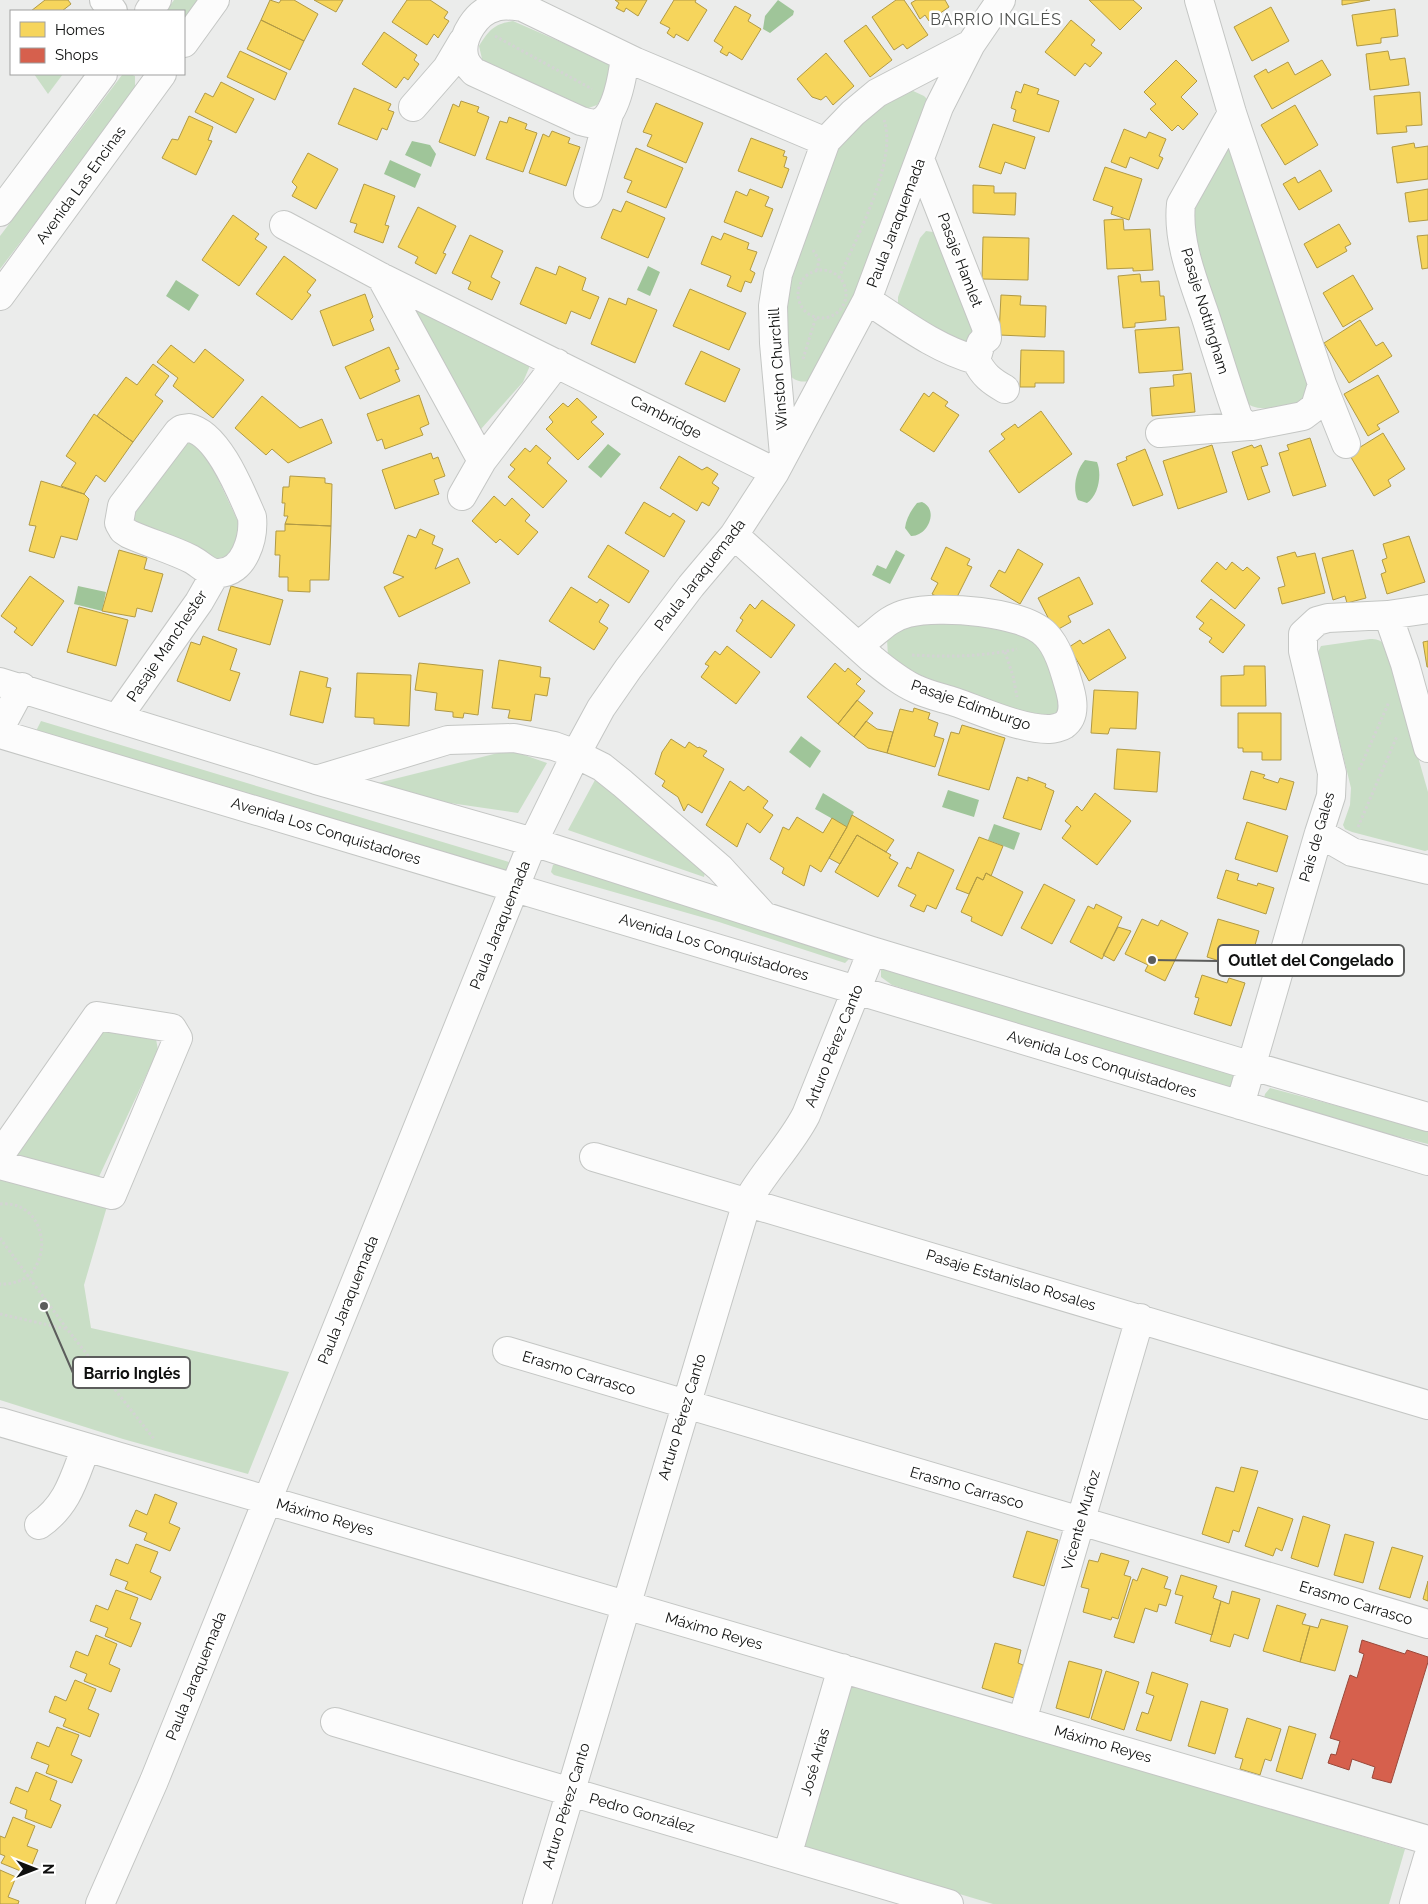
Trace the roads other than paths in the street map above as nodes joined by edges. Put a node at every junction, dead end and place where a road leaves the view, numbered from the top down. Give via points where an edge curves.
1 (104, 0) edge
2 (215, 0) edge
3 (1001, 0) edge
4 (1199, 0) edge
5 (516, 4) edge
6 (112, 10) edge
7 (475, 37) junction
8 (185, 42) edge
9 (970, 44) junction
10 (625, 57) junction
11 (102, 75) edge
12 (161, 75) edge
13 (413, 107) dead end
14 (1232, 113) junction
15 (609, 114) junction
16 (826, 142) junction
17 (920, 159) junction
18 (588, 193) dead end
19 (0, 212) edge
20 (284, 225) dead end
21 (381, 277) junction
22 (0, 296) edge
23 (867, 300) junction
24 (976, 360) junction
25 (557, 362) junction
26 (1322, 384) junction
27 (1005, 389) dead end
28 (1249, 426) junction
29 (1160, 433) dead end
30 (1346, 444) dead end
31 (482, 461) junction
32 (780, 464) junction
33 (462, 496) dead end
34 (734, 535) junction
35 (215, 574) junction
36 (1428, 609) edge
37 (1388, 615) junction
38 (858, 645) junction
39 (11, 684) edge
40 (118, 717) junction
41 (0, 728) edge
42 (0, 734) edge
43 (1428, 748) edge
44 (576, 754) junction
45 (316, 780) junction
46 (1319, 833) junction
47 (533, 842) junction
48 (1428, 870) edge
49 (516, 887) junction
50 (763, 916) junction
51 (872, 951) junction
52 (857, 990) junction
53 (1252, 1066) junction
54 (1240, 1105) junction
55 (1428, 1117) edge
56 (0, 1155) edge
57 (594, 1157) dead end
58 (1428, 1160) edge
59 (0, 1165) edge
60 (747, 1202) junction
61 (1140, 1318) junction
62 (507, 1351) dead end
63 (686, 1404) junction
64 (1428, 1405) edge
65 (0, 1422) edge
66 (86, 1447) junction
67 (268, 1500) junction
68 (1080, 1521) junction
69 (39, 1525) dead end
70 (626, 1605) junction
71 (1428, 1624) edge
72 (842, 1668) junction
73 (1022, 1721) junction
74 (335, 1722) dead end
75 (571, 1792) junction
76 (1428, 1840) edge
77 (787, 1856) junction
78 (1428, 1857) edge
79 (100, 1904) edge
80 (537, 1904) edge
81 (949, 1904) edge
82 (1414, 1904) edge

1 - 6 street
2 - 8 street
3 - 9 street, Paula Jaraquemada
4 - 14 street
5 - 7 street via 484,12 474,23
5 - 10 street
7 - 13 street
7 - 15 street via 465,60 481,77 581,121 593,124 601,122
9 - 16 street, Winston Churchill via 877,93
9 - 17 street, Paula Jaraquemada via 939,107
10 - 15 street via 622,81
10 - 16 street
11 - 19 street
12 - 22 street, Avenida Las Encinas
14 - 26 street
14 - 28 street, Pasaje Nottingham via 1181,204 1180,214 1188,265 1236,412
15 - 18 street
16 - 32 street, Winston Churchill via 778,274 773,306
17 - 23 street, Paula Jaraquemada
17 - 24 street, Pasaje Hamlet via 986,327 987,338 981,343
20 - 21 street, Cambridge
21 - 25 street, Cambridge
21 - 31 street
23 - 24 street via 946,349
23 - 32 street, Paula Jaraquemada
24 - 27 street via 990,381
25 - 31 street
25 - 32 street, Cambridge
26 - 28 street via 1315,407 1303,416
26 - 30 street
28 - 29 street
31 - 33 street
32 - 34 street, Paula Jaraquemada
34 - 38 street, Pasaje Edimburgo
34 - 44 street, Paula Jaraquemada via 628,669 601,708
35 - 35 street, Pasaje Manchester via 229,570 244,556 253,529 252,517 214,443 195,429 182,429 122,506 119,523 129,534 190,558
35 - 40 street, Pasaje Manchester
36 - 37 street, País de Gales
37 - 43 street
37 - 46 street, País de Gales via 1328,618 1318,621 1303,634 1303,651 1332,773 1331,796
38 - 38 street, Pasaje Edimburgo via 893,617 910,612 967,610 1030,624 1051,642 1073,701 1072,714 1065,724 1051,729 1014,722 916,689 894,676
39 - 40 street
39 - 41 street
40 - 45 street
42 - 49 street, Avenida Los Conquistadores
44 - 45 street via 514,738 448,740
44 - 47 street, Paula Jaraquemada
44 - 50 street via 602,767 720,868
45 - 47 street
46 - 48 street via 1352,852
46 - 53 street, País de Gales
47 - 49 street, Paula Jaraquemada
47 - 50 street
49 - 52 street, Avenida Los Conquistadores
49 - 67 street, Paula Jaraquemada
50 - 51 street
51 - 52 street, Arturo Pérez Canto
51 - 53 street
52 - 54 street, Avenida Los Conquistadores
52 - 60 street, Arturo Pérez Canto via 798,1131
53 - 54 street, País de Gales
53 - 55 street
54 - 58 street, Avenida Los Conquistadores
56 - 59 street via 97,1016 172,1028 178,1038 112,1195
57 - 60 street, Pasaje Estanislao Rosales
60 - 61 street, Pasaje Estanislao Rosales
60 - 63 street, Arturo Pérez Canto
61 - 64 street, Pasaje Estanislao Rosales
61 - 68 street, Vicente Muñoz
62 - 63 street, Erasmo Carrasco
63 - 68 street, Erasmo Carrasco
63 - 70 street, Arturo Pérez Canto
65 - 66 street, Máximo Reyes
66 - 67 street, Máximo Reyes
66 - 69 street via 66,1498 50,1518
67 - 70 street, Máximo Reyes
67 - 79 street, Paula Jaraquemada
68 - 71 street, Erasmo Carrasco
68 - 73 street, Vicente Muñoz
70 - 72 street, Máximo Reyes
70 - 75 street, Arturo Pérez Canto
72 - 73 street, Máximo Reyes
72 - 77 street, José Arias
73 - 76 street, Máximo Reyes
74 - 75 street, Pedro González
75 - 77 street, Pedro González
75 - 80 street, Arturo Pérez Canto
77 - 81 street, Pedro González
78 - 82 street

